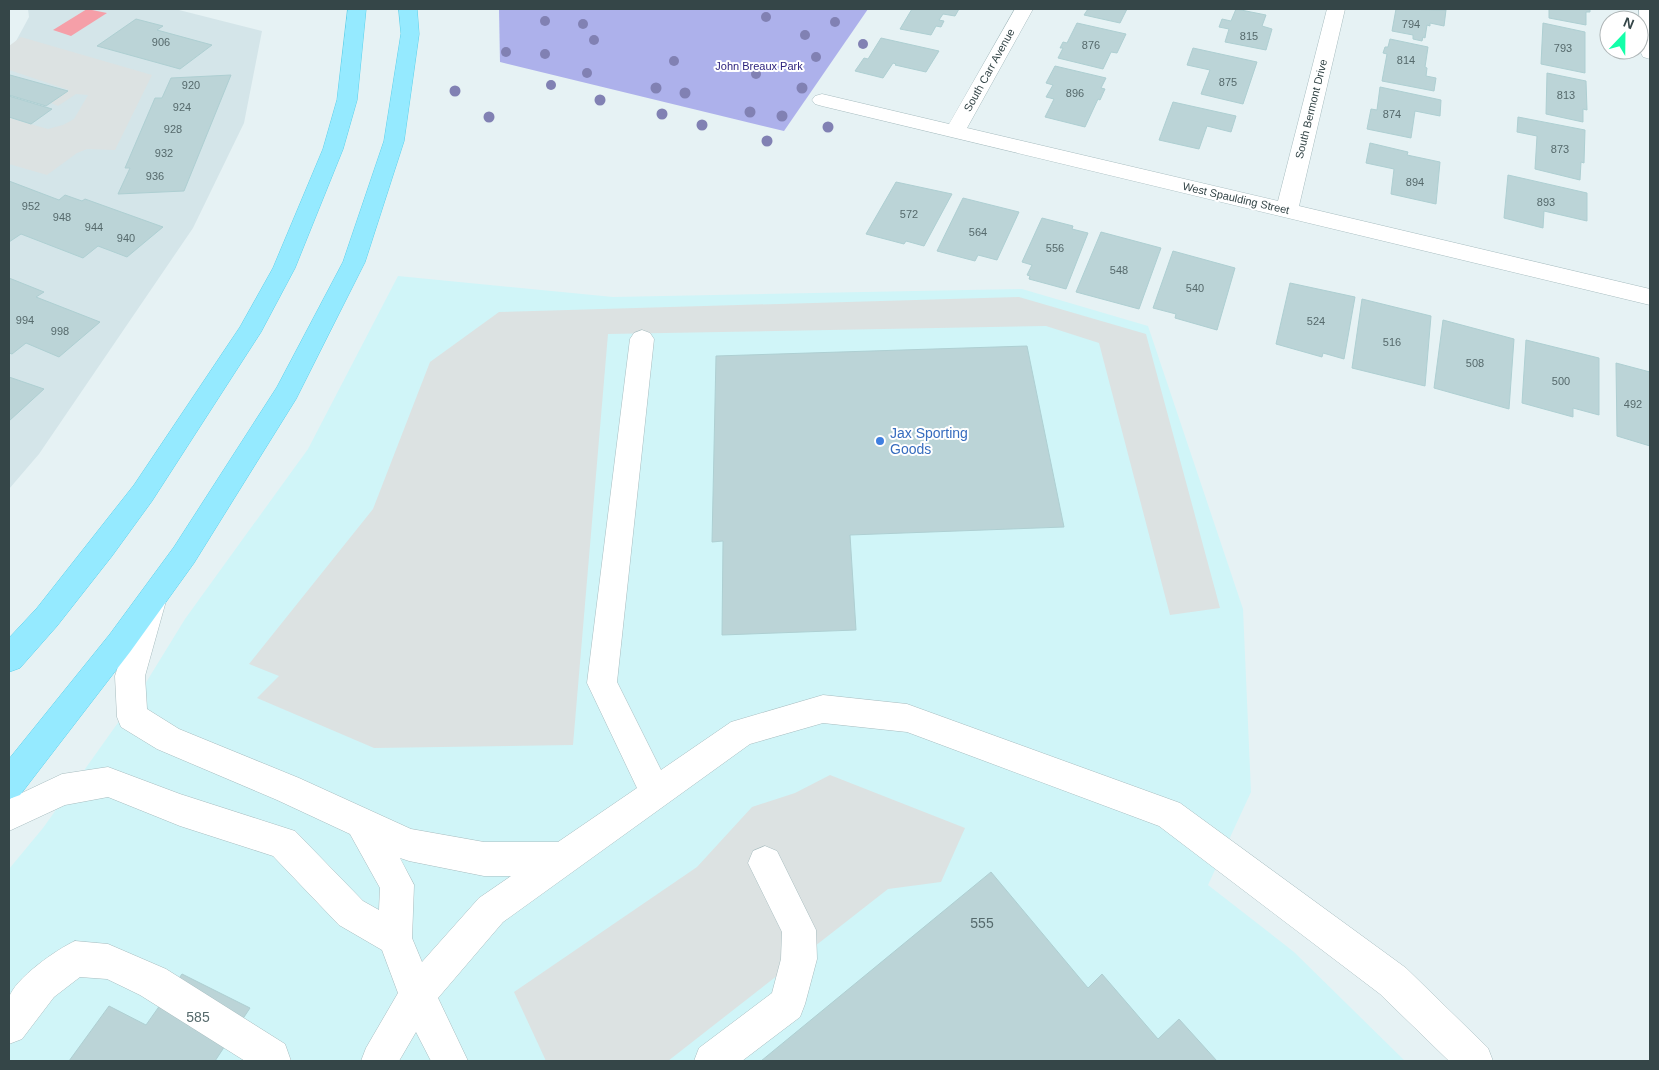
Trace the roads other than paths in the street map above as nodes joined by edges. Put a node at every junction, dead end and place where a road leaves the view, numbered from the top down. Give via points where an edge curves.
1 (357, 9) edge
2 (408, 9) edge
3 (1024, 9) edge
4 (1336, 9) edge
5 (1648, 9) edge
6 (1650, 53) edge
7 (822, 100) dead end
8 (955, 131) junction
9 (1287, 210) junction
10 (1650, 296) edge
11 (642, 339) dead end
12 (153, 598) junction
13 (9, 659) edge
14 (9, 784) edge
15 (656, 793) junction
16 (9, 815) edge
17 (361, 822) junction
18 (564, 859) junction
19 (765, 863) dead end
20 (395, 938) junction
21 (417, 995) junction
22 (9, 1026) edge
23 (273, 1061) edge
24 (379, 1061) edge
25 (450, 1061) edge
26 (712, 1061) edge
27 (1475, 1061) edge

1 - 13 main road via 344,108 329,157 284,268 249,332 143,493 59,602
2 - 12 main road via 410,34 394,141 354,262 287,392 215,508
3 - 8 street, South Carr Avenue
4 - 9 street, South Bermont Drive
5 - 6 street
7 - 8 street, West Spaulding Street
8 - 9 street, West Spaulding Street
9 - 10 street, West Spaulding Street
11 - 15 street via 602,682
12 - 14 main road
12 - 17 street via 130,676 132,716 168,739
15 - 18 street
15 - 27 street via 742,732 823,709 907,718 1169,814 1393,981
16 - 20 street via 62,790 108,782 180,810 283,843 351,913
17 - 18 street via 409,844 484,859
17 - 20 street via 397,885
18 - 21 street via 491,910
19 - 26 street via 798,930 799,959 786,1004
20 - 21 street
21 - 24 street
21 - 25 street
22 - 23 street via 41,984 75,959 108,962 153,982 272,1057

